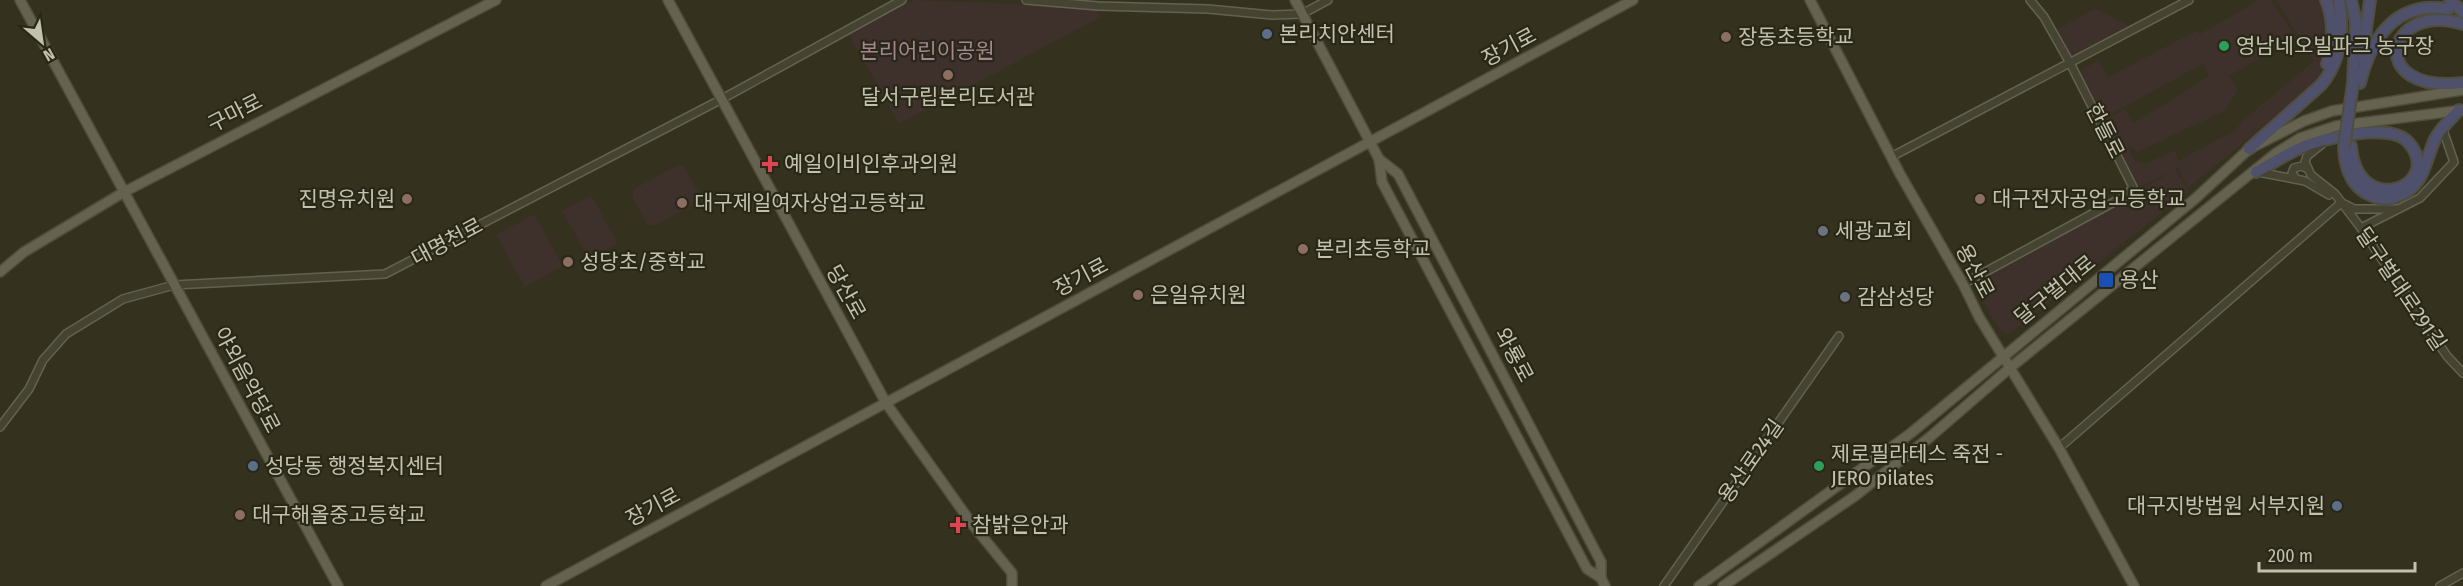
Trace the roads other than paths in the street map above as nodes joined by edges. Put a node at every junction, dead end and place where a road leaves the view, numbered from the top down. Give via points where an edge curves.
1 (20, 0) edge
2 (496, 0) edge
3 (668, 0) edge
4 (902, 0) edge
5 (1026, 0) edge
6 (1295, 0) edge
7 (1328, 0) edge
8 (1633, 0) edge
9 (1810, 0) edge
10 (2030, 0) edge
11 (2189, 0) edge
12 (2326, 0) edge
13 (2339, 0) edge
14 (2351, 0) edge
15 (2370, 0) edge
16 (2450, 0) edge
17 (2463, 12) edge
18 (1302, 14) junction
19 (2463, 22) edge
20 (2070, 63) junction
21 (2356, 83) junction
22 (2463, 83) edge
23 (2463, 90) edge
24 (2308, 96) junction
25 (722, 99) junction
26 (2461, 110) edge
27 (2445, 126) junction
28 (2335, 137) junction
29 (1369, 141) junction
30 (2348, 147) junction
31 (2249, 149) junction
32 (1891, 158) junction
33 (1379, 159) junction
34 (2308, 169) junction
35 (2256, 172) junction
36 (2295, 179) junction
37 (124, 192) junction
38 (2341, 203) junction
39 (2399, 209) junction
40 (2361, 228) junction
41 (0, 272) edge
42 (1963, 284) junction
43 (174, 285) junction
44 (1839, 336) dead end
45 (2003, 355) junction
46 (2011, 367) junction
47 (2463, 373) edge
48 (886, 403) junction
49 (0, 427) edge
50 (2059, 448) junction
51 (2463, 573) edge
52 (1603, 582) edge
53 (338, 586) edge
54 (546, 586) edge
55 (1012, 586) edge
56 (1664, 586) edge
57 (1698, 586) edge
58 (1723, 586) edge
59 (2134, 586) edge
60 (2440, 586) edge

1 - 37 main road, 야외음악당로
2 - 37 main road, 구마로
3 - 25 main road, 당산로
4 - 25 street, 대명천로
5 - 18 street
6 - 18 main road, 와룡로
7 - 18 street
8 - 29 main road, 장기로
9 - 32 main road, 용산로
10 - 20 street, 한들로
11 - 20 street
12 - 24 highway via 2332,30 2330,55 2322,78
13 - 24 highway via 2342,38 2335,63 2330,75
14 - 21 highway via 2356,22
15 - 21 highway
16 - 17 highway
18 - 29 main road, 와룡로
19 - 21 highway via 2443,6 2428,2 2413,2 2397,9 2373,40
19 - 22 highway via 2445,13 2425,11 2403,25 2396,45 2401,61 2414,75 2435,83
20 - 32 street
20 - 42 street, 한들로 via 2133,187 2127,195
21 - 30 highway, bridge
23 - 31 main road, 달구벌대로 via 2332,111
24 - 31 highway
25 - 43 street, 대명천로 via 385,274
25 - 48 main road, 당산로
26 - 27 highway
26 - 35 main road, 달구벌대로 via 2336,126 2300,138
27 - 30 highway via 2435,138 2423,176 2414,188 2387,199 2367,194 2354,183 2345,165
27 - 39 street via 2454,162 2420,198
28 - 30 highway via 2393,133 2408,140 2415,152 2416,174 2398,189 2372,187 2363,180
28 - 34 street via 2312,150 2305,162
28 - 35 highway via 2300,148
29 - 33 main road, 와룡로
29 - 48 main road, 장기로
31 - 45 main road, 달구벌대로 via 2196,198
32 - 42 main road, 용산로
33 - 52 main road, 와룡로 via 1382,182 1587,569
33 - 52 main road, 와룡로 via 1398,174 1601,562
34 - 36 street via 2294,168
34 - 38 street
35 - 36 street
35 - 46 main road, 달구벌대로
36 - 38 street via 2313,185
37 - 41 main road, 구마로 via 24,252
37 - 43 main road, 야외음악당로
38 - 39 street via 2354,209
38 - 40 street, 달구벌대로291길
38 - 50 street
39 - 40 street
40 - 47 street, 달구벌대로291길 via 2446,356
42 - 45 main road, 용산로
43 - 49 street, 대명천로 via 123,299 66,334
43 - 53 main road, 야외음악당로
44 - 56 street, 용산로24길
45 - 46 main road, 용산로
45 - 57 main road, 달구벌대로 via 1911,433
46 - 50 main road, 용산로
46 - 58 main road, 달구벌대로 via 1855,496
48 - 54 main road, 장기로
48 - 55 main road, 당산로 via 1012,573
50 - 59 main road, 용산로
51 - 60 street

